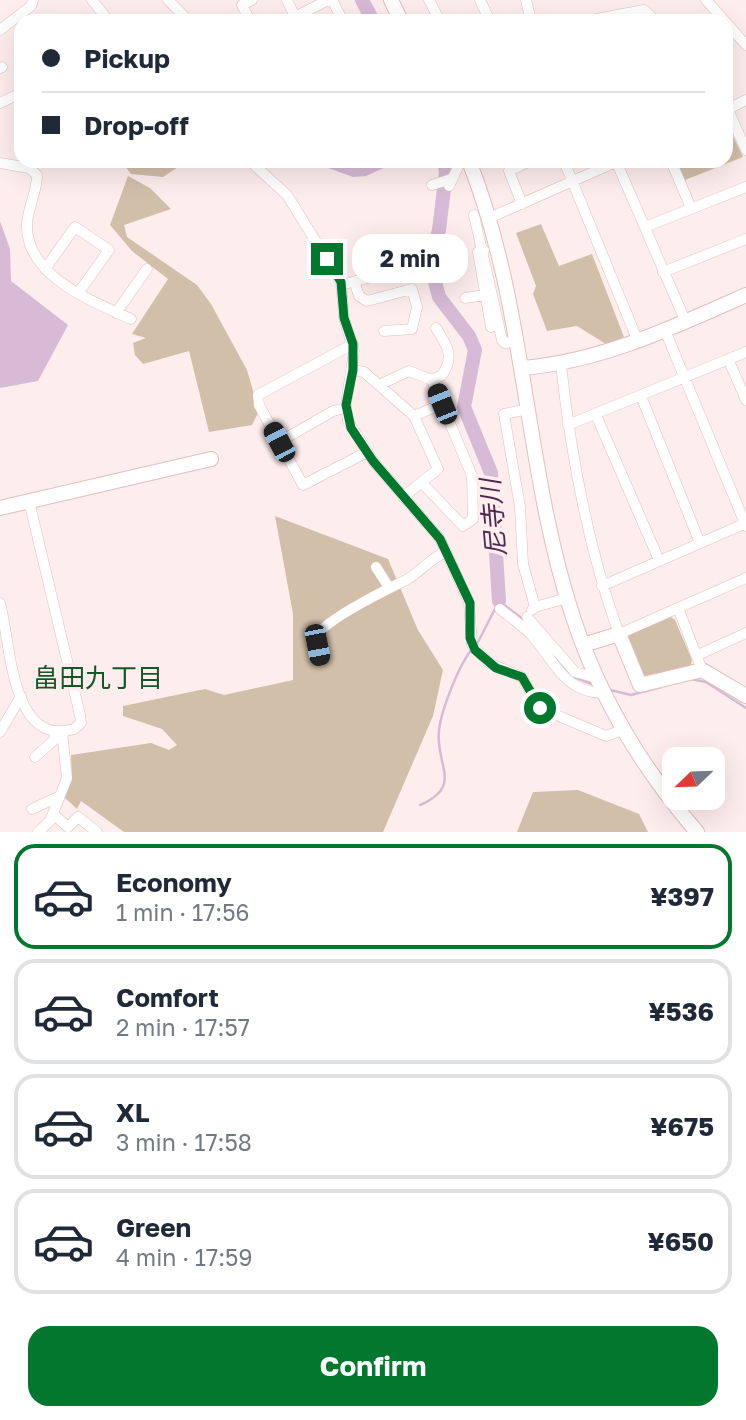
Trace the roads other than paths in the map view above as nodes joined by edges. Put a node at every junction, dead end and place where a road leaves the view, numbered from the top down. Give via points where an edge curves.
1 (33, 0) edge
2 (92, 0) edge
3 (168, 0) edge
4 (252, 0) edge
5 (330, 0) edge
6 (706, 0) edge
7 (21, 14) edge
8 (103, 14) edge
9 (182, 14) edge
10 (246, 14) edge
11 (305, 14) edge
12 (624, 14) edge
13 (649, 14) edge
14 (718, 14) edge
15 (14, 19) edge
16 (0, 30) edge
17 (733, 30) edge
18 (746, 45) edge
19 (733, 121) edge
20 (746, 150) edge
21 (24, 168) edge
22 (258, 168) edge
23 (457, 168) edge
24 (471, 168) edge
25 (515, 168) edge
26 (566, 168) edge
27 (601, 168) edge
28 (619, 168) edge
29 (674, 168) edge
30 (570, 182) junction
31 (443, 183) dead end
32 (746, 187) edge
33 (522, 204) junction
34 (691, 208) junction
35 (474, 215) dead end
36 (489, 218) junction
37 (645, 227) junction
38 (746, 239) edge
39 (484, 250) junction
40 (45, 269) junction
41 (146, 269) dead end
42 (402, 269) dead end
43 (663, 272) junction
44 (341, 282) junction
45 (355, 284) junction
46 (79, 292) junction
47 (485, 295) junction
48 (746, 295) edge
49 (465, 298) dead end
50 (116, 313) junction
51 (131, 319) dead end
52 (685, 320) junction
53 (491, 327) dead end
54 (436, 328) dead end
55 (664, 328) junction
56 (384, 331) dead end
57 (637, 339) junction
58 (516, 341) junction
59 (353, 344) junction
60 (746, 352) edge
61 (728, 359) junction
62 (561, 365) junction
63 (521, 368) junction
64 (353, 370) junction
65 (685, 378) junction
66 (432, 380) junction
67 (379, 385) junction
68 (640, 396) junction
69 (746, 400) edge
70 (442, 404) junction
71 (346, 408) junction
72 (529, 409) junction
73 (596, 415) junction
74 (414, 416) junction
75 (568, 425) junction
76 (279, 442) junction
77 (367, 452) junction
78 (211, 459) dead end
79 (421, 482) junction
80 (403, 496) junction
81 (29, 501) junction
82 (0, 508) edge
83 (746, 524) edge
84 (700, 543) junction
85 (446, 552) junction
86 (659, 560) junction
87 (376, 567) dead end
88 (746, 578) edge
89 (388, 586) junction
90 (601, 586) junction
91 (567, 598) junction
92 (0, 603) edge
93 (535, 607) junction
94 (678, 608) junction
95 (500, 609) dead end
96 (527, 617) junction
97 (520, 626) junction
98 (746, 633) edge
99 (619, 634) junction
100 (583, 645) junction
101 (698, 655) junction
102 (320, 661) dead end
103 (0, 666) edge
104 (13, 669) junction
105 (702, 670) junction
106 (597, 678) junction
107 (603, 693) junction
108 (745, 694) edge
109 (21, 696) junction
110 (623, 730) junction
111 (0, 732) edge
112 (59, 732) junction
113 (35, 757) dead end
114 (58, 797) junction
115 (32, 809) dead end
116 (53, 814) junction
117 (37, 832) edge
118 (97, 832) edge
119 (698, 832) edge

1 - 7 street
2 - 8 street
3 - 9 street
4 - 10 street via 242,5
5 - 11 street
6 - 14 street
12 - 13 street via 645,10
15 - 16 street
17 - 18 street
19 - 20 street
21 - 40 street via 37,175 27,224 34,254
22 - 44 street via 288,195
23 - 31 street
24 - 36 street
25 - 33 street via 509,171
26 - 30 street
27 - 30 street
28 - 37 street
29 - 34 street
30 - 33 street
30 - 57 street
32 - 34 street
33 - 36 street
34 - 37 street
35 - 39 street
36 - 58 street
37 - 43 street
38 - 43 street
39 - 47 street via 478,252
39 - 58 street via 502,340
40 - 46 street
40 - 46 street via 75,227 109,250
41 - 50 street
42 - 45 street
43 - 52 street
44 - 45 street
44 - 59 street via 344,318
45 - 56 street via 359,296 367,301 412,289 417,307 412,328
46 - 50 street
47 - 49 street
47 - 53 street
48 - 52 street
50 - 51 street
52 - 55 street
54 - 66 street via 450,358 442,375
55 - 57 street
55 - 65 street
57 - 62 street via 604,355
58 - 63 street
59 - 64 street
59 - 76 street via 258,395
60 - 61 street
61 - 65 street
61 - 69 street
62 - 63 street
62 - 75 street
63 - 72 street
64 - 67 street via 364,372
64 - 71 street
65 - 68 street
65 - 83 street
66 - 67 street via 409,371
66 - 70 street
67 - 74 street
68 - 73 street
68 - 84 street
70 - 74 street
70 - 79 street via 471,476 473,519 463,526
71 - 76 street
71 - 77 street via 351,428
72 - 91 street
72 - 93 street via 504,414 520,507 523,564
73 - 75 street
73 - 86 street
74 - 79 street via 438,469
75 - 90 street
76 - 77 street via 303,485
77 - 80 street
78 - 81 street
79 - 80 street
80 - 85 street via 436,532
81 - 82 street
81 - 112 street via 81,723
83 - 84 street
84 - 86 street
85 - 89 street
85 - 110 street via 470,603 473,647 496,668 522,677 545,711 606,736
86 - 90 street
87 - 89 street
88 - 94 street
89 - 102 street via 323,629 317,645
90 - 99 street
91 - 93 street
91 - 100 street
92 - 104 street
93 - 96 street
94 - 99 street
94 - 101 street
95 - 97 street
96 - 97 street
96 - 106 street via 575,672
97 - 107 street via 533,636 565,681 591,693
98 - 101 street
99 - 100 street
99 - 105 street via 640,685
100 - 106 street
101 - 105 street
103 - 104 street
104 - 109 street
105 - 108 street
106 - 107 street
107 - 110 street
109 - 111 street
109 - 112 street via 37,726
110 - 119 street
112 - 113 street
112 - 114 street via 68,770
114 - 115 street
114 - 116 street
116 - 117 street
116 - 118 street via 68,827 78,817

